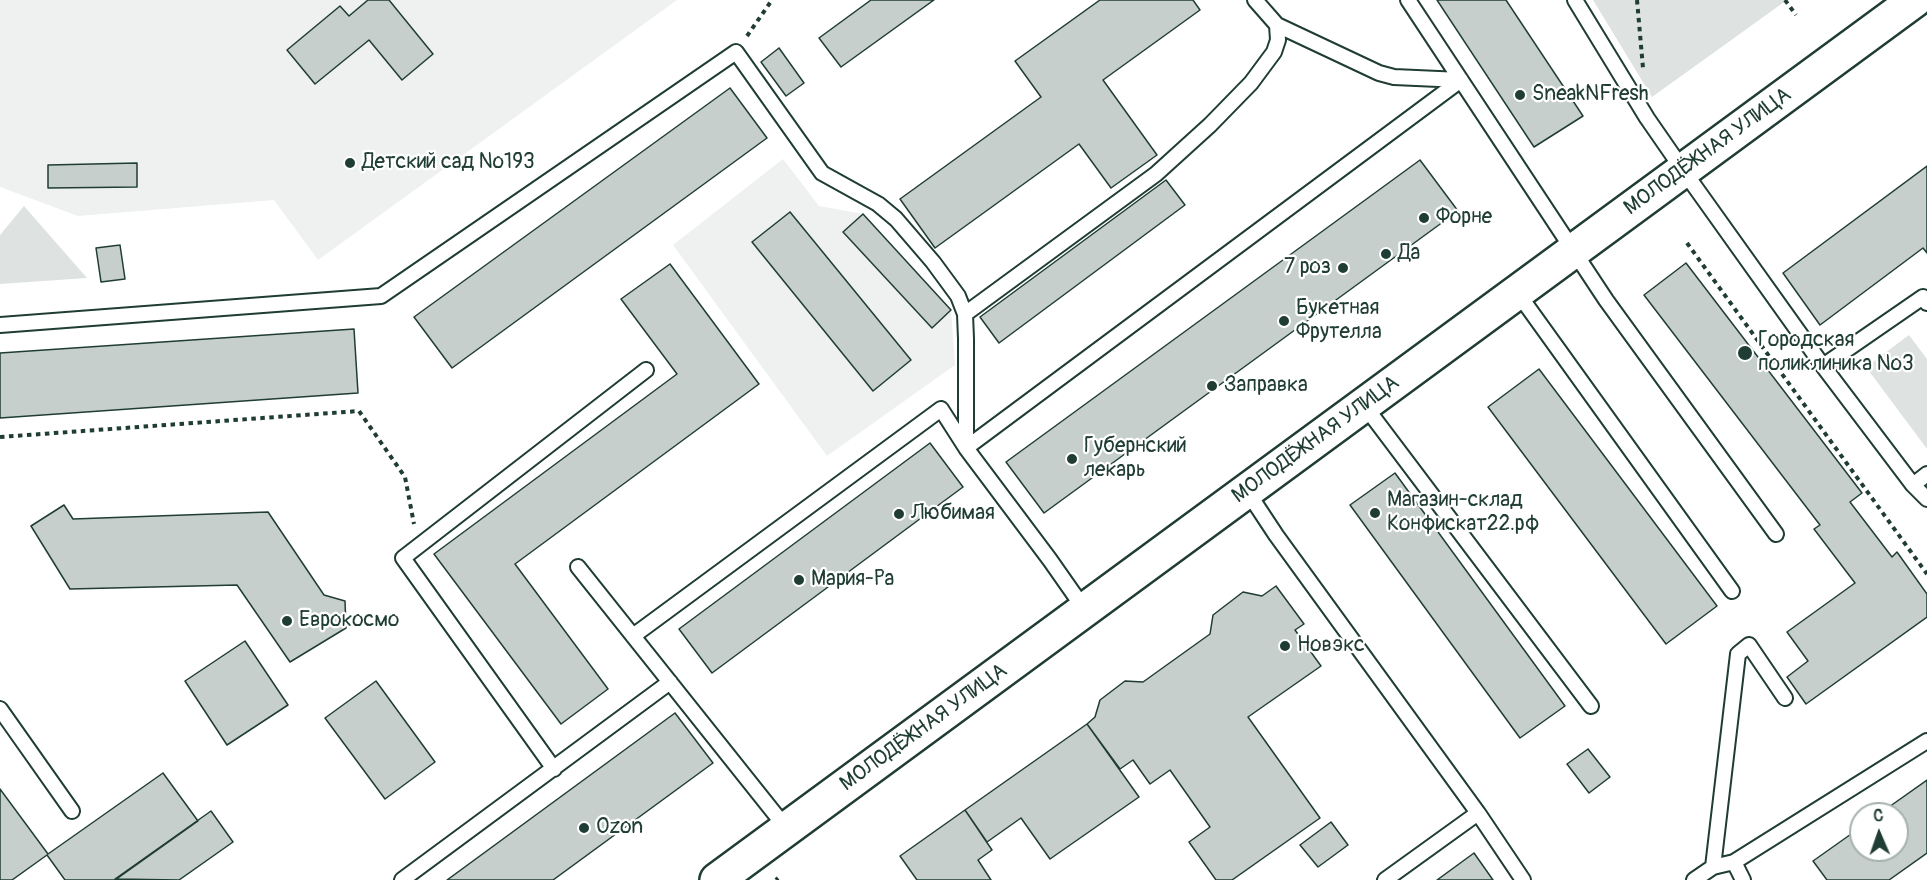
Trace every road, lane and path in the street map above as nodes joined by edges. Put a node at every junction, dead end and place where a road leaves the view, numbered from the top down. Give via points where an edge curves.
1 (772, 0) edge
2 (1255, 0) edge
3 (1408, 0) edge
4 (1575, 0) edge
5 (1637, 0) edge
6 (1785, 0) edge
7 (1914, 0) edge
8 (1796, 15) dead end
9 (1276, 25) junction
10 (736, 52) junction
11 (1643, 71) dead end
12 (1461, 80) junction
13 (1683, 170) junction
14 (1687, 243) dead end
15 (1574, 250) junction
16 (1517, 292) junction
17 (1927, 303) edge
18 (964, 314) junction
19 (0, 325) edge
20 (1823, 366) junction
21 (646, 370) dead end
22 (1364, 405) junction
23 (0, 436) edge
24 (966, 448) junction
25 (1927, 474) edge
26 (405, 477) dead end
27 (1913, 484) junction
28 (1247, 491) junction
29 (1927, 499) edge
30 (1776, 534) dead end
31 (578, 567) dead end
32 (1927, 574) edge
33 (1732, 591) dead end
34 (1085, 610) junction
35 (633, 636) junction
36 (670, 682) junction
37 (1785, 698) dead end
38 (1591, 706) dead end
39 (0, 709) edge
40 (1927, 741) edge
41 (554, 769) junction
42 (72, 811) dead end
43 (1478, 813) junction
44 (788, 829) junction
45 (1734, 862) junction
46 (1713, 867) junction
47 (402, 880) edge
48 (717, 880) edge
49 (1385, 880) edge
50 (1523, 880) edge
51 (1694, 880) edge
52 (1743, 880) edge

1 - 10 path
2 - 9 lane
3 - 12 lane
4 - 13 lane
5 - 11 path
6 - 8 path
7 - 13 street, МОЛОДЁЖНАЯ УЛИЦА
9 - 12 lane via 1379,73
9 - 18 lane via 1278,40 1274,52 1251,84 1210,125 1156,174
10 - 18 lane via 822,173 878,204 896,219 958,296
10 - 19 lane via 381,296
12 - 15 lane
12 - 24 lane
13 - 15 street, МОЛОДЁЖНАЯ УЛИЦА
13 - 20 lane
14 - 32 path
15 - 16 street, МОЛОДЁЖНАЯ УЛИЦА
15 - 30 lane
16 - 22 street, МОЛОДЁЖНАЯ УЛИЦА
16 - 33 lane
17 - 20 lane via 1923,297
18 - 24 lane
20 - 27 lane
21 - 41 lane via 403,558
22 - 28 street, МОЛОДЁЖНАЯ УЛИЦА
22 - 38 lane
23 - 26 path via 359,411
24 - 34 lane
24 - 35 lane via 941,409
25 - 27 lane
27 - 29 lane
28 - 34 street, МОЛОДЁЖНАЯ УЛИЦА
28 - 43 lane
31 - 35 lane
34 - 44 street, МОЛОДЁЖНАЯ УЛИЦА
35 - 36 lane
36 - 41 lane
36 - 44 lane
37 - 46 lane via 1749,645 1738,654
39 - 42 lane
40 - 45 lane
41 - 47 lane
43 - 49 lane
43 - 50 lane
44 - 48 street, МОЛОДЁЖНАЯ УЛИЦА
45 - 46 lane
45 - 52 lane
46 - 51 lane

